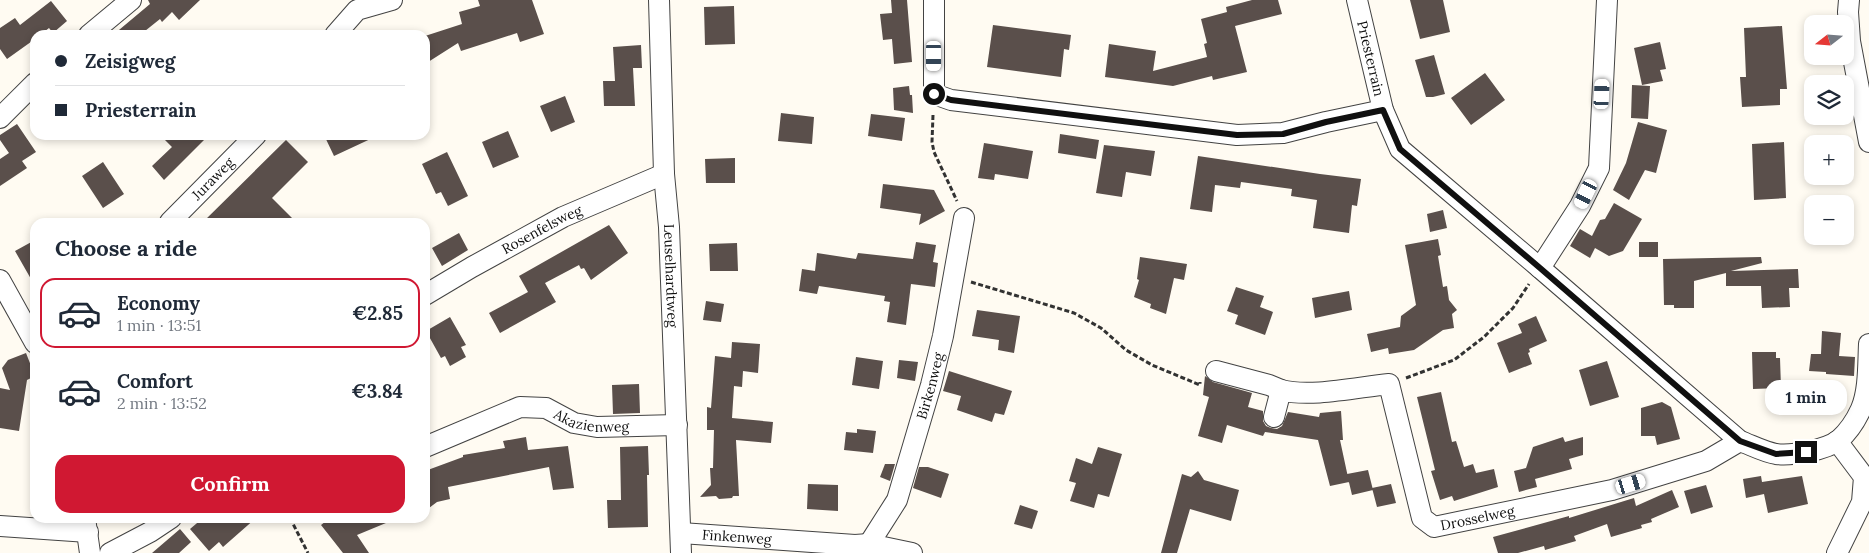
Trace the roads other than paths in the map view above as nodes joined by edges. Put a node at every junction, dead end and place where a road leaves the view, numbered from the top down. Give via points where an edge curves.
1 (131, 0) edge
2 (392, 0) edge
3 (659, 0) edge
4 (934, 0) edge
5 (1357, 0) edge
6 (1607, 0) edge
7 (1849, 0) edge
8 (95, 30) edge
9 (339, 30) edge
10 (30, 88) edge
11 (1383, 110) junction
12 (0, 118) edge
13 (251, 140) edge
14 (1869, 142) edge
15 (664, 174) junction
16 (174, 218) edge
17 (964, 218) road end
18 (1540, 268) junction
19 (0, 280) edge
20 (430, 292) edge
21 (30, 334) edge
22 (1869, 344) edge
23 (1216, 371) road end
24 (1281, 390) junction
25 (1274, 417) dead end
26 (677, 425) junction
27 (1740, 441) junction
28 (1837, 441) junction
29 (430, 445) edge
30 (164, 523) edge
31 (87, 525) edge
32 (0, 526) edge
33 (681, 533) junction
34 (860, 547) edge
35 (90, 553) edge
36 (110, 553) edge
37 (681, 553) edge
38 (912, 553) edge
39 (1837, 553) edge

1 - 8 street
2 - 9 street via 357,10
3 - 15 street, Leuselhardtweg
4 - 11 street via 934,94 951,100 1237,135 1283,134
5 - 11 street, Priesterrain
6 - 18 street via 1599,168 1580,206
7 - 14 street via 1850,41
10 - 12 street
11 - 18 street, Priesterrain via 1400,149
13 - 16 street, Juraweg
15 - 20 street, Rosenfelsweg via 563,217
15 - 26 street, Leuselhardtweg
17 - 34 street, Birkenweg via 943,336 897,500
18 - 27 street, Priesterrain
19 - 21 street
22 - 28 street via 1861,408
23 - 24 street
24 - 25 street
24 - 27 street, Drosselweg via 1308,393 1389,384 1422,518 1434,527 1612,490 1706,461
26 - 29 street, Akazienweg via 597,427 574,423 546,408 520,407
26 - 33 street, Leuselhardtweg
27 - 28 street, Priesterrain via 1776,454 1796,454
28 - 39 street via 1864,477 1862,502
30 - 36 street
31 - 32 street
31 - 35 street
33 - 34 street, Finkenweg
33 - 37 street, Leuselhardtweg
34 - 38 street, Finkenweg

